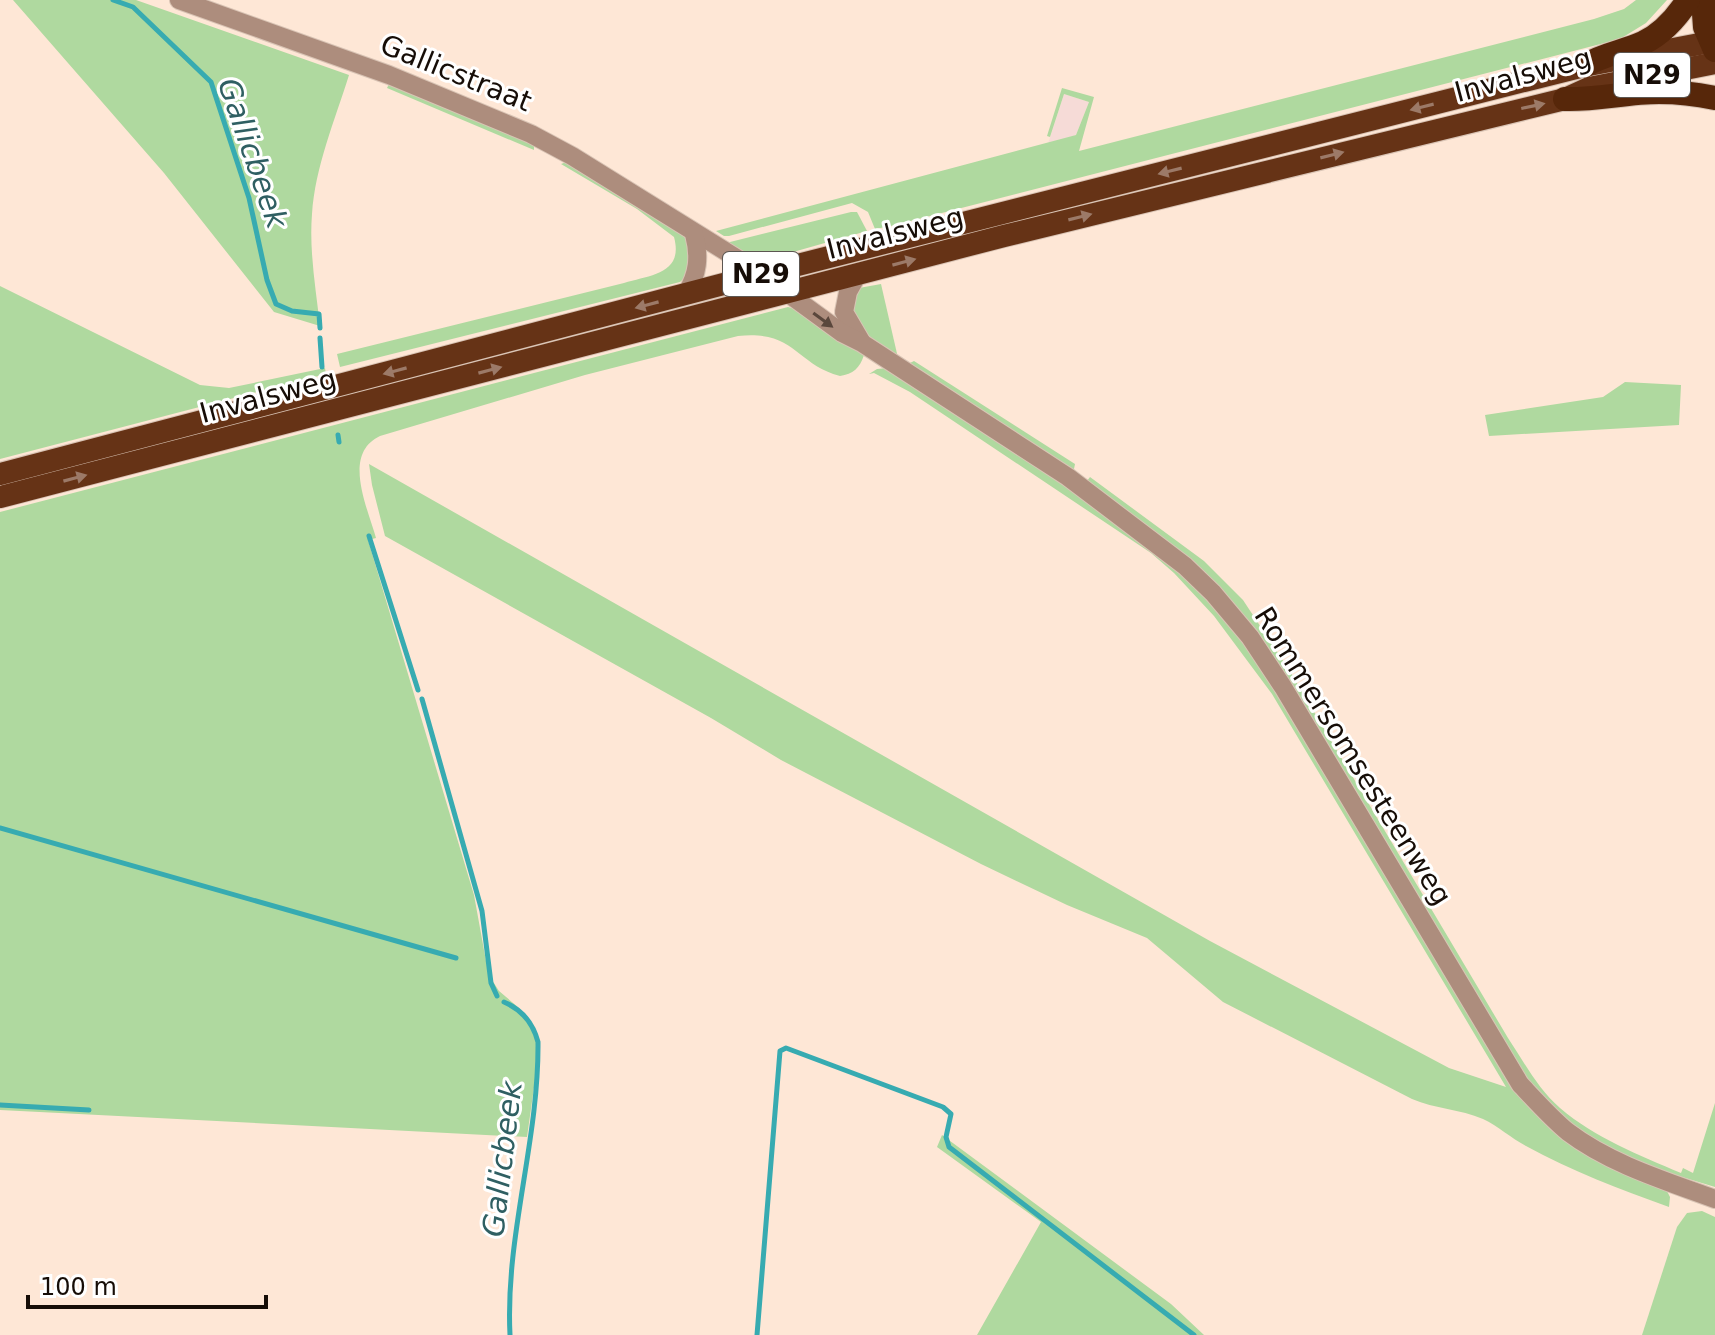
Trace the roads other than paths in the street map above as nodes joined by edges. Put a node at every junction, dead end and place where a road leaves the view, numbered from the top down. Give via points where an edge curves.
1 (179, 0) edge
2 (1688, 0) edge
3 (1703, 0) edge
4 (1714, 49) edge
5 (1584, 66) junction
6 (1715, 98) edge
7 (1565, 99) junction
8 (694, 234) junction
9 (762, 274) junction
10 (858, 274) junction
11 (786, 292) junction
12 (686, 294) junction
13 (862, 343) junction
14 (0, 474) edge
15 (0, 497) edge
16 (1715, 1199) edge

1 - 8 street, Gallicstraat via 389,75 531,134
2 - 5 highway via 1669,25 1644,42
3 - 4 highway
4 - 5 highway, Invalsweg / N29
4 - 7 highway, Invalsweg / N29
5 -> 9 highway, Invalsweg / N29
6 - 7 highway via 1656,92
10 -> 7 highway, Invalsweg / N29
8 - 9 street, Gallicstraat
8 - 12 street via 697,275
9 - 12 highway, Invalsweg / N29
10 - 11 highway, Invalsweg / N29
10 - 13 street via 844,312
11 -> 13 street, Rommersomsesteenweg
15 -> 11 highway, Invalsweg / N29
12 -> 14 highway, Invalsweg / N29
13 - 16 street, Rommersomsesteenweg via 1068,477 1213,593 1283,687 1520,1084 1569,1133 1625,1164

